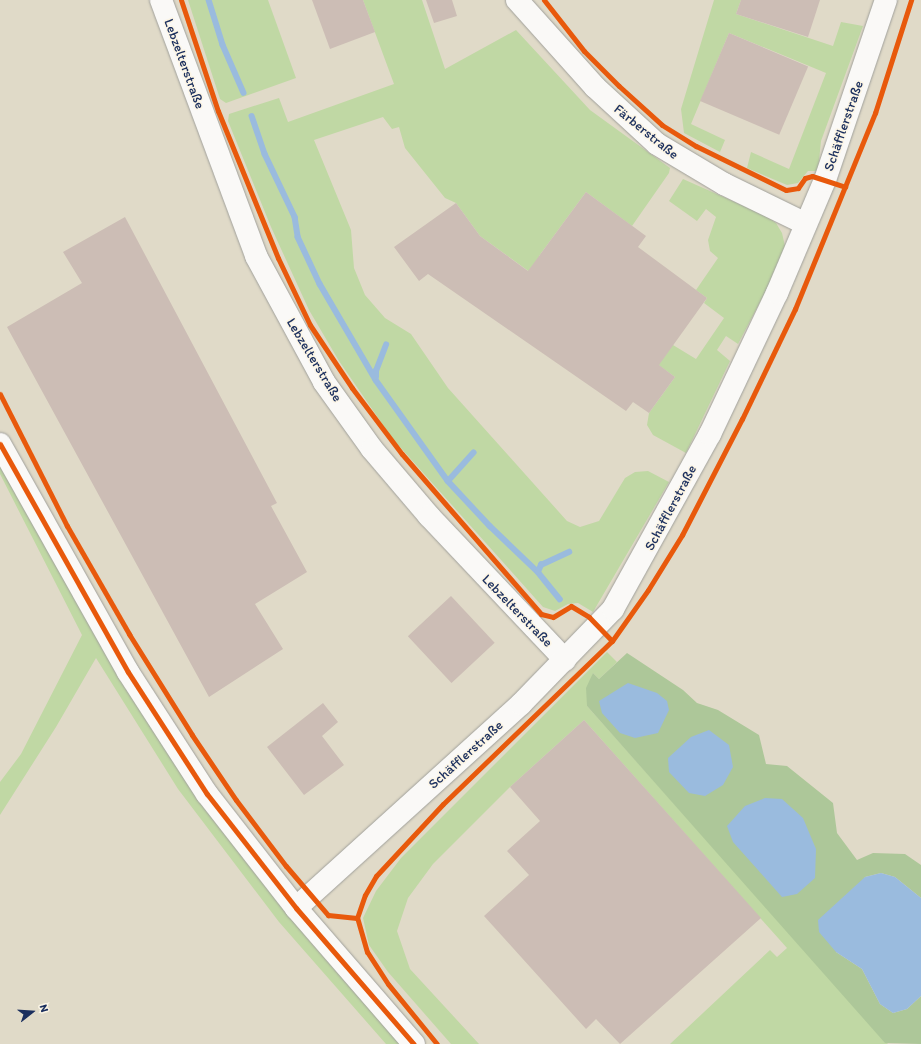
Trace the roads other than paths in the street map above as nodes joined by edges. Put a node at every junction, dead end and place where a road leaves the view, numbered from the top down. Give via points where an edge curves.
1 (160, 0) edge
2 (517, 0) edge
3 (886, 0) edge
4 (806, 224) junction
5 (0, 444) edge
6 (565, 660) junction
7 (296, 908) junction
8 (414, 1044) edge

1 - 6 street, Lebzelterstraße via 256,256 324,382 372,449 429,516
2 - 4 street, Färberstraße via 595,87 657,144 724,184
3 - 4 street, Schäfflerstraße via 828,172
4 - 6 street, Schäfflerstraße via 747,359 642,562 613,609
5 - 7 street via 139,690 207,794
6 - 7 street, Schäfflerstraße via 521,704
7 - 8 street

